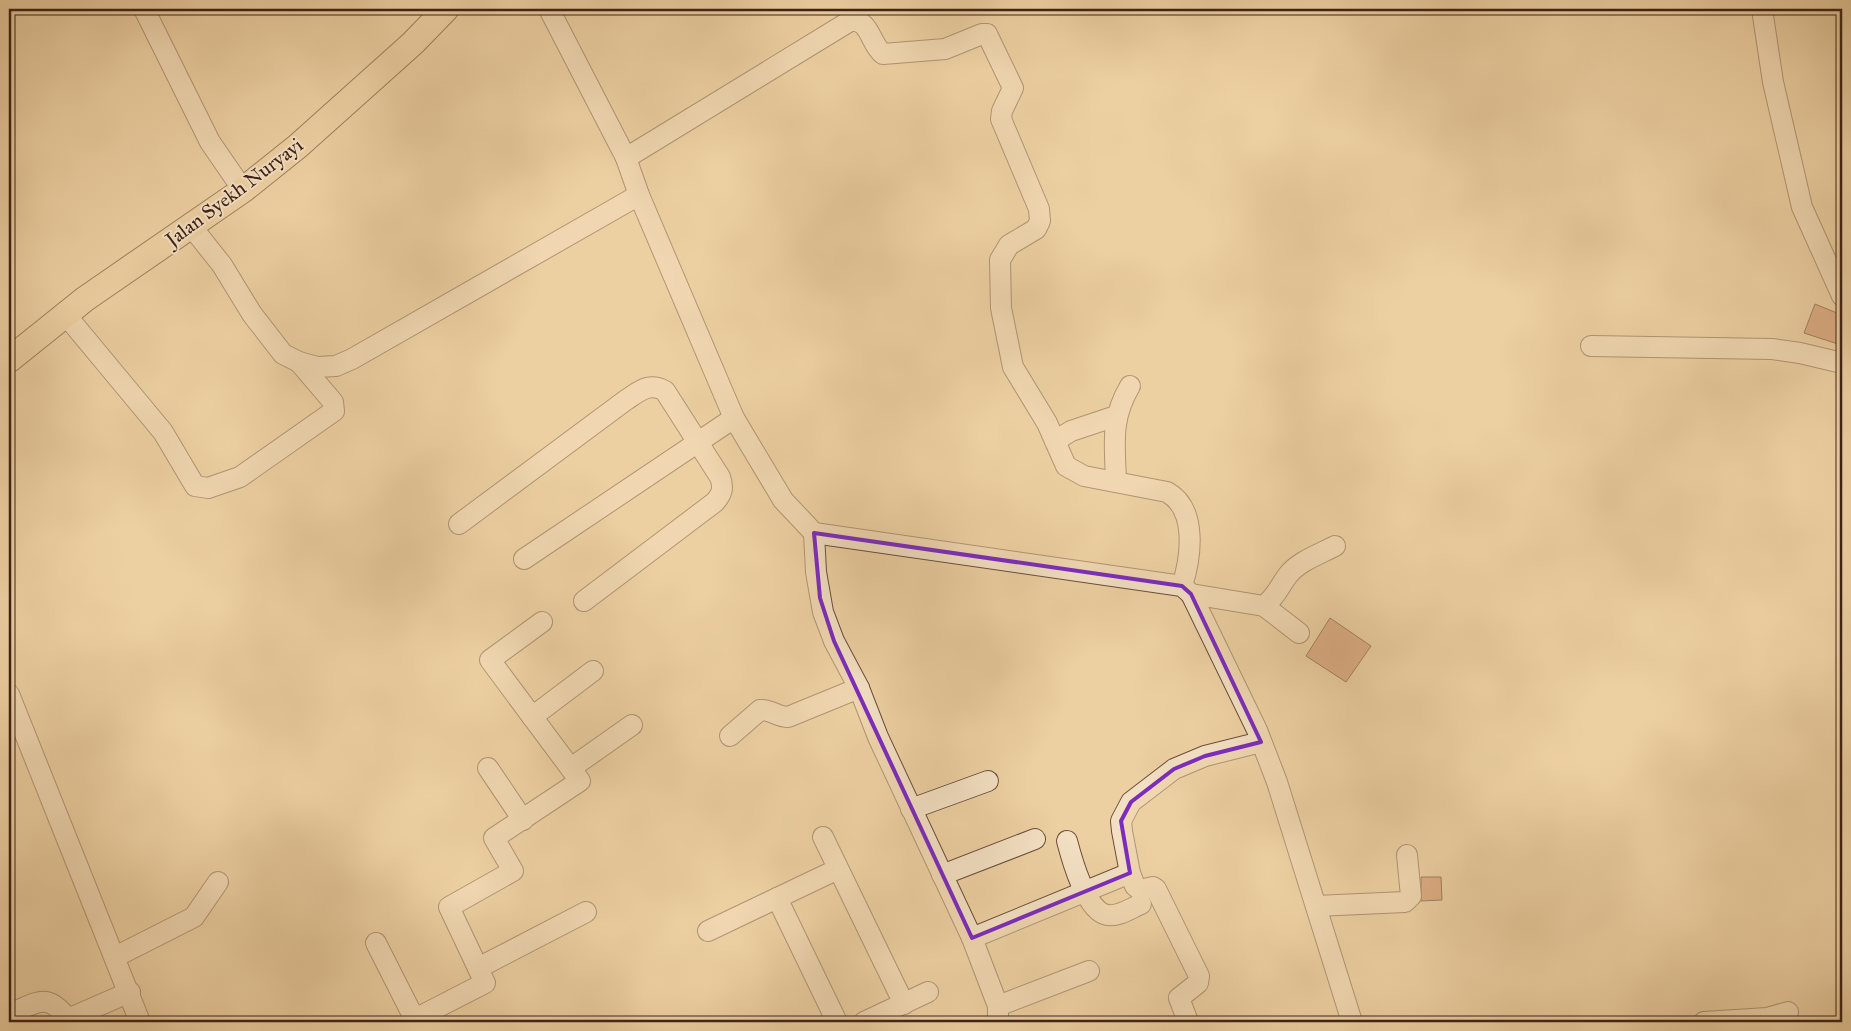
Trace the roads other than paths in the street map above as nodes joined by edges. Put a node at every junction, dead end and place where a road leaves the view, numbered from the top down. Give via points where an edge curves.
1 (144, 9) edge
2 (446, 9) edge
3 (549, 9) edge
4 (1762, 9) edge
5 (626, 158) junction
6 (242, 190) junction
7 (639, 195) junction
8 (191, 226) junction
9 (1842, 296) edge
10 (65, 314) junction
11 (1591, 346) dead end
12 (9, 360) edge
13 (299, 362) junction
14 (1842, 363) edge
15 (1130, 386) dead end
16 (1116, 416) junction
17 (734, 418) junction
18 (698, 442) junction
19 (1055, 442) junction
20 (1116, 482) junction
21 (459, 524) dead end
22 (814, 533) junction
23 (1335, 546) dead end
24 (524, 560) dead end
25 (1186, 590) junction
26 (584, 601) dead end
27 (1264, 606) junction
28 (542, 622) dead end
29 (1299, 634) dead end
30 (593, 671) dead end
31 (859, 688) junction
32 (9, 694) edge
33 (532, 716) junction
34 (632, 725) dead end
35 (730, 736) dead end
36 (1262, 742) junction
37 (488, 768) dead end
38 (571, 768) junction
39 (988, 780) dead end
40 (911, 810) junction
41 (523, 820) junction
42 (823, 838) dead end
43 (1035, 839) dead end
44 (1067, 841) dead end
45 (1407, 855) dead end
46 (838, 869) junction
47 (1130, 873) junction
48 (942, 875) junction
49 (218, 882) dead end
50 (1086, 892) junction
51 (778, 898) junction
52 (1141, 904) dead end
53 (1316, 906) junction
54 (586, 912) dead end
55 (708, 932) dead end
56 (972, 938) junction
57 (376, 943) dead end
58 (115, 957) junction
59 (478, 968) junction
60 (1089, 971) dead end
61 (130, 992) junction
62 (928, 992) dead end
63 (904, 1004) junction
64 (1788, 1012) dead end
65 (9, 1014) edge
66 (998, 1014) edge
67 (69, 1021) edge
68 (415, 1021) edge
69 (140, 1022) edge
70 (837, 1022) edge
71 (864, 1022) edge
72 (1186, 1022) edge
73 (1352, 1022) edge
74 (1704, 1022) edge

1 - 6 street via 210,142
2 - 6 main road, Jalan Syekh Nuryayi via 413,43 298,146
3 - 5 street
4 - 9 street via 1773,82 1802,206
5 - 7 street
5 - 19 street via 850,21 864,24 877,50 883,54 945,49 987,34 1013,88 1001,119 1039,209 1040,221 1036,229 1003,250 1000,260 1001,308 1013,367
6 - 8 main road, Jalan Syekh Nuryayi
7 - 13 street via 352,359 336,366 317,367
7 - 17 street
8 - 10 main road, Jalan Syekh Nuryayi
8 - 13 street via 283,354
10 - 12 main road, Jalan Syekh Nuryayi
10 - 13 street via 163,432 194,486 201,488 218,486 240,477 334,410 333,402
11 - 14 street via 1772,349
15 - 16 street
16 - 19 street via 1071,431
16 - 20 street
17 - 18 street
17 - 22 street via 783,500
18 - 21 street via 665,391 658,386 650,386 626,400
18 - 24 street
18 - 26 street via 720,477 723,485 721,494 715,502
19 - 20 street via 1066,466 1072,471
20 - 25 street via 1167,492 1177,498 1182,506 1189,547
22 - 25 street
22 - 31 street via 820,598 838,647
23 - 27 street via 1298,566 1289,574 1275,598
25 - 27 street
25 - 36 street
27 - 29 street
28 - 33 street via 490,660
30 - 33 street
31 - 35 street via 788,717 771,710 760,710
31 - 40 street
32 - 58 street
33 - 38 street
34 - 38 street
36 - 47 street via 1205,756 1174,769 1131,802 1121,821
36 - 53 street
37 - 41 street
38 - 41 street via 580,781
39 - 40 street
40 - 48 street
41 - 59 street via 494,838 512,871 449,907
42 - 46 street
43 - 48 street
44 - 50 street
45 - 53 street via 1411,896 1405,902
46 - 51 street
46 - 63 street
47 - 50 street
47 - 72 street via 1138,889 1156,889 1199,976 1198,983 1179,998 1188,1019
48 - 56 street
49 - 58 street via 194,917
50 - 52 street via 1094,908 1108,915
50 - 56 street
51 - 55 street
51 - 70 street
53 - 73 street
54 - 59 street
56 - 66 street
57 - 68 street
58 - 61 street
59 - 68 street via 485,983
60 - 66 street
61 - 67 street
61 - 69 street
62 - 63 street
63 - 71 street
64 - 74 street via 1767,1018
65 - 67 street via 49,1001 57,1005

